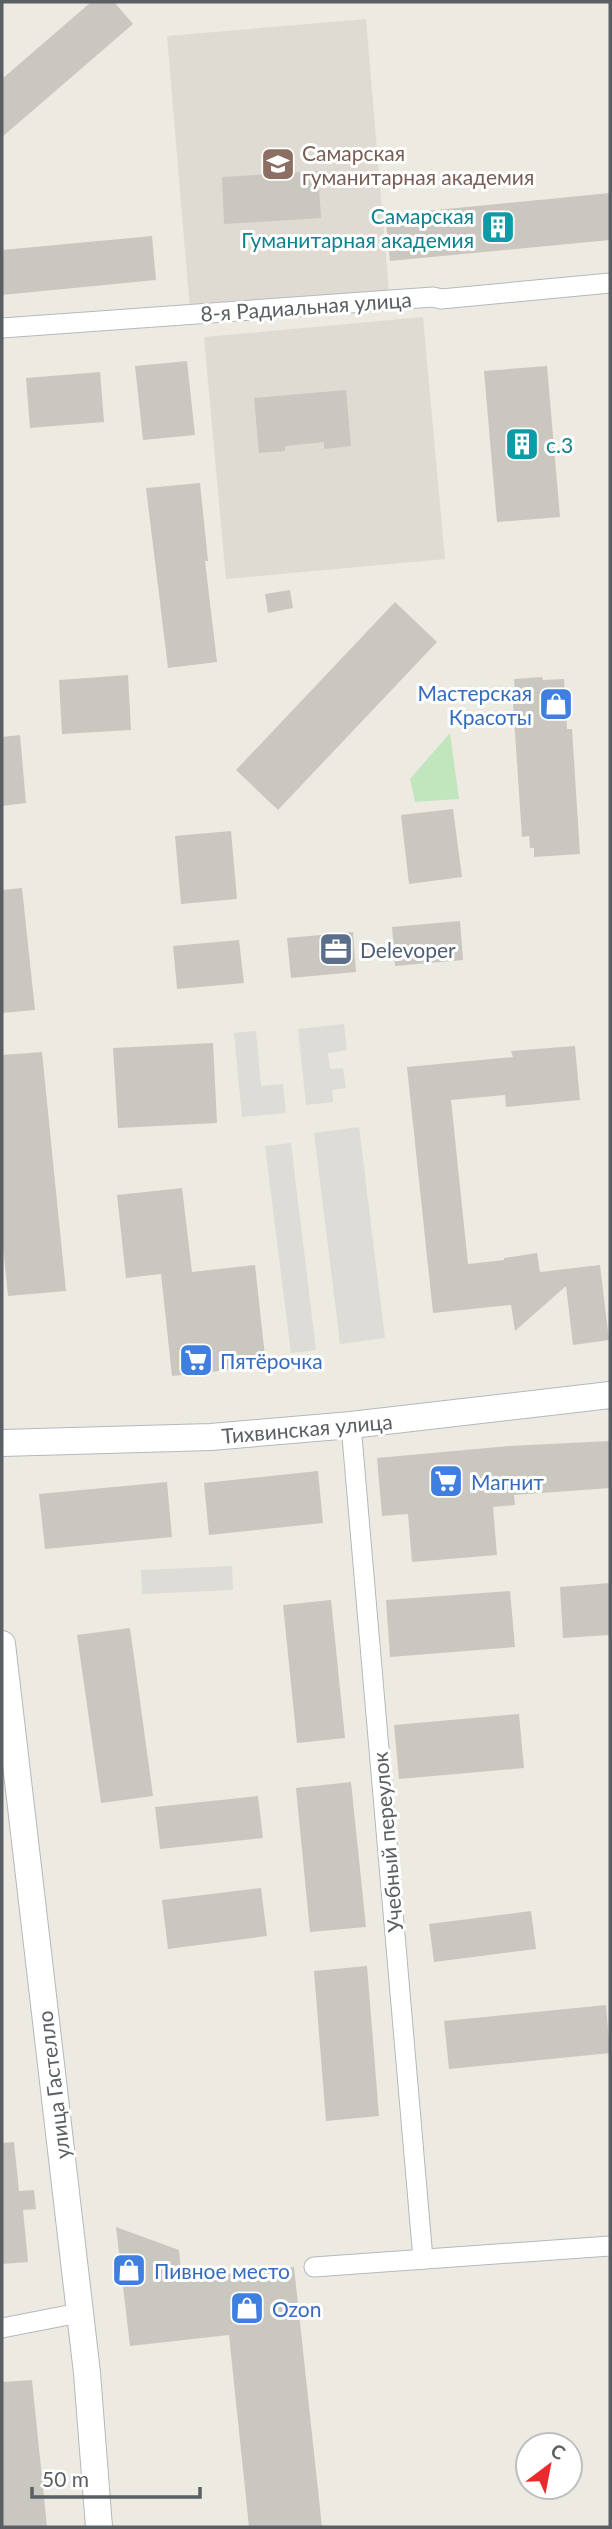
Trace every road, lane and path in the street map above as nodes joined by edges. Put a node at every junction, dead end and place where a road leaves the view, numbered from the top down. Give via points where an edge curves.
1 (610, 283) edge
2 (2, 328) edge
3 (610, 1395) edge
4 (351, 1425) junction
5 (2, 1443) edge
6 (2, 1644) edge
7 (610, 2246) edge
8 (423, 2259) junction
9 (314, 2267) dead end
10 (79, 2313) junction
11 (2, 2328) edge
12 (99, 2527) edge

1 - 2 street, 8-я Радиальная улица
3 - 4 street, Тихвинская улица
4 - 5 street, Тихвинская улица via 211,1437
4 - 8 street, Учебный переулок
6 - 10 street, улица Гастелло
7 - 8 street
8 - 9 street
10 - 11 street
10 - 12 street, улица Гастелло

